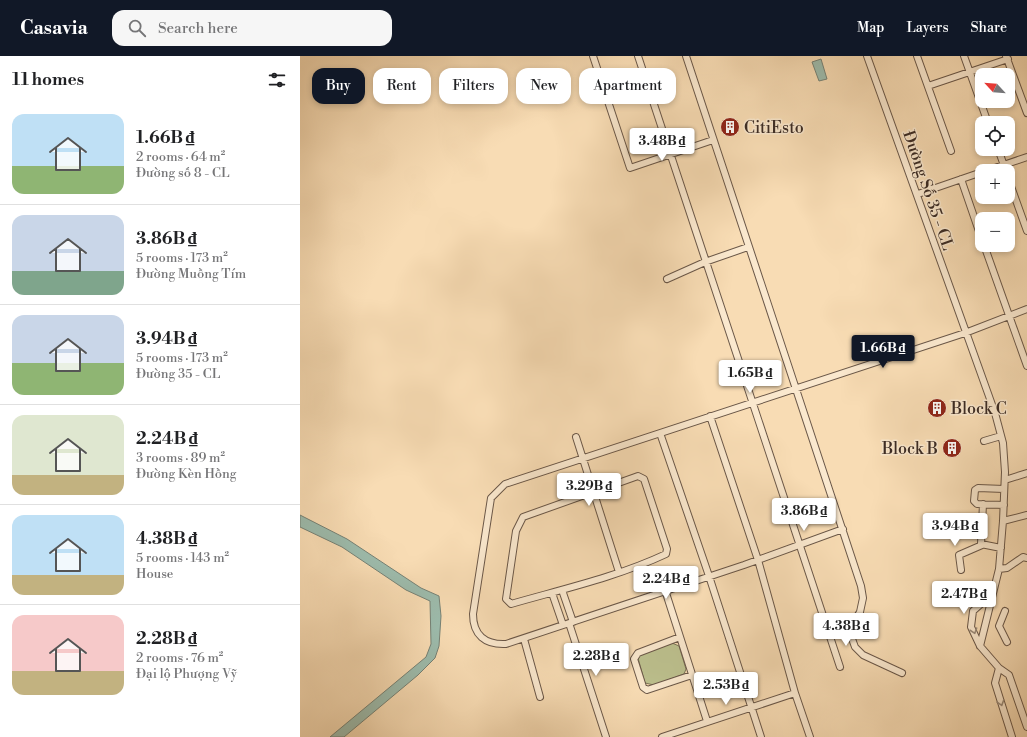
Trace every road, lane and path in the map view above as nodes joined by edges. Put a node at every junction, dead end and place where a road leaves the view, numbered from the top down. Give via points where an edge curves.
1 (593, 56) edge
2 (638, 56) edge
3 (686, 56) edge
4 (867, 56) edge
5 (917, 56) edge
6 (964, 56) edge
7 (1007, 58) edge
8 (970, 72) junction
9 (928, 86) junction
10 (1027, 114) edge
11 (986, 116) edge
12 (713, 140) junction
13 (951, 151) dead end
14 (669, 156) junction
15 (1027, 157) edge
16 (1013, 164) edge
17 (975, 174) edge
18 (961, 179) junction
19 (918, 194) junction
20 (1015, 198) edge
21 (975, 220) edge
22 (1027, 231) edge
23 (748, 247) junction
24 (986, 252) edge
25 (705, 262) junction
26 (667, 279) dead end
27 (1027, 309) edge
28 (1008, 316) junction
29 (965, 333) junction
30 (1027, 366) edge
31 (796, 388) junction
32 (754, 402) junction
33 (710, 416) junction
34 (660, 433) junction
35 (1001, 436) junction
36 (576, 437) dead end
37 (984, 441) dead end
38 (583, 459) junction
39 (1027, 473) edge
40 (1005, 480) junction
41 (1004, 489) junction
42 (594, 492) junction
43 (983, 504) junction
44 (1004, 505) junction
45 (1027, 514) edge
46 (1003, 522) junction
47 (843, 529) junction
48 (799, 545) junction
49 (982, 545) junction
50 (1001, 548) junction
51 (1027, 557) edge
52 (758, 560) junction
53 (999, 569) junction
54 (961, 570) dead end
55 (619, 572) junction
56 (709, 576) junction
57 (562, 590) junction
58 (665, 590) junction
59 (552, 593) junction
60 (991, 595) junction
61 (1005, 611) dead end
62 (568, 624) junction
63 (680, 637) junction
64 (524, 639) junction
65 (1007, 642) dead end
66 (980, 646) junction
67 (840, 667) dead end
68 (999, 668) junction
69 (902, 673) dead end
70 (692, 675) junction
71 (795, 693) junction
72 (540, 697) dead end
73 (751, 707) junction
74 (707, 721) junction
75 (1027, 727) edge
76 (606, 737) edge
77 (662, 737) edge
78 (760, 737) edge
79 (810, 737) edge
80 (1012, 737) edge

1 - 14 street via 630,168
2 - 14 street
3 - 12 street
4 - 19 street, Đường Số 35 - CL
5 - 9 street
6 - 8 street
7 - 8 street
7 - 10 street
8 - 9 street
8 - 11 street
9 - 13 street
12 - 14 street
12 - 23 street via 728,179
14 - 25 street
15 - 16 street
17 - 18 street
18 - 19 street
18 - 21 street
19 - 29 street, Đường Số 35 - CL
20 - 22 street
23 - 25 street
23 - 31 street
24 - 28 street
25 - 26 street
25 - 32 street
27 - 28 street
28 - 29 street
28 - 30 street
29 - 31 street
29 - 35 street, Đường Số 35 - CL
31 - 32 street
31 - 47 street
32 - 33 street
32 - 48 street
33 - 34 street
33 - 52 street
34 - 38 street
34 - 56 street
35 - 37 street
35 - 40 street, Đường Số 35 - CL
36 - 38 street
38 - 42 street
38 - 64 street via 505,484 491,498 474,627 482,639 496,645
39 - 40 street
40 - 41 street, Đường Số 35 - CL
41 - 43 street via 975,490 974,501
41 - 44 street, Đường Số 35 - CL
42 - 55 street
42 - 55 street via 638,476 644,479 667,549 666,554 662,556
42 - 59 street via 523,517 519,524 506,599 512,604
43 - 44 street
43 - 49 street
44 - 46 street, Đường Số 35 - CL
45 - 46 street
46 - 50 street, Đường Số 35 - CL
47 - 48 street
47 - 69 street via 863,598 851,636 855,646 863,655
48 - 52 street
48 - 67 street
49 - 50 street
49 - 54 street via 959,555
50 - 53 street, Đường Số 35 - CL
51 - 53 street via 1007,568
52 - 56 street
52 - 71 street
53 - 60 street, Đường Số 35 - CL
55 - 57 street
56 - 58 street
56 - 73 street
57 - 59 street
57 - 62 street
58 - 62 street
58 - 63 street
59 - 62 street
60 - 66 street, Đường Số 35 - CL via 992,602
60 -> 66 street via 973,611 971,628
61 - 65 street via 999,626
62 - 64 street
62 - 76 street
63 - 70 street
63 - 70 street via 638,653 634,659 643,687 647,690
64 - 72 street
66 - 68 street
68 - 75 street via 1009,675
68 -> 80 street via 995,683
70 - 74 street
71 - 73 street
71 - 79 street
73 - 74 street
73 - 78 street
74 - 77 street

